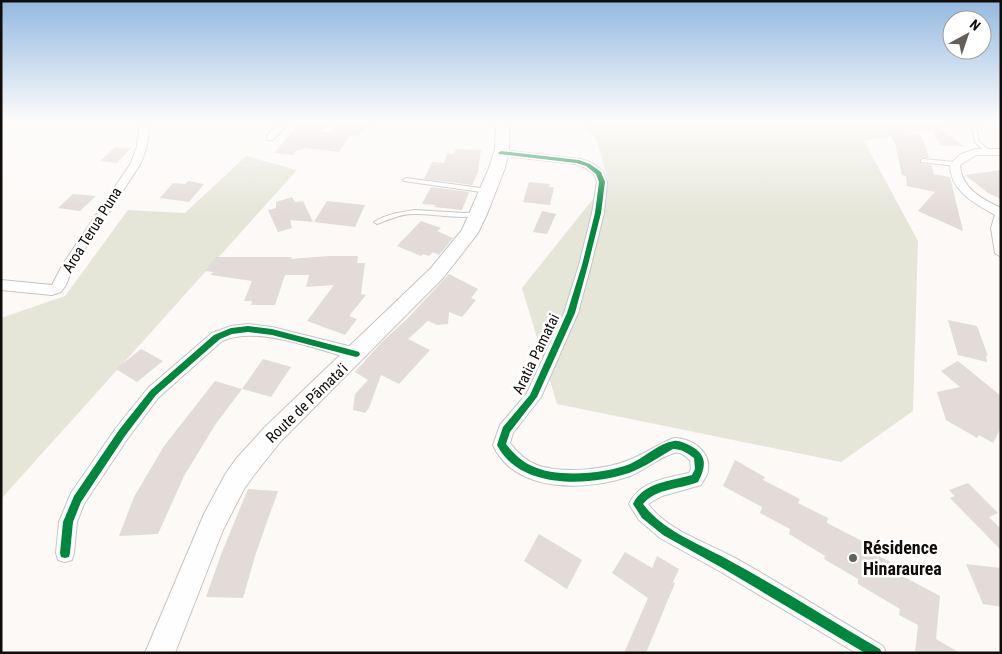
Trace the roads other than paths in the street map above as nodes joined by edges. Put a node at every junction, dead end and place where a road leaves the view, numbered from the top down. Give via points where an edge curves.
1 (140, 152) edge
2 (984, 152) edge
3 (502, 153) joint
4 (923, 161) dead end
5 (955, 164) junction
6 (406, 180) dead end
7 (488, 191) junction
8 (1001, 213) edge
9 (479, 214) junction
10 (377, 222) dead end
11 (1001, 253) edge
12 (1, 285) edge
13 (356, 354) junction
14 (64, 553) dead end
15 (160, 653) edge
16 (876, 653) edge

1 - 12 street, Aroa Terua Puna via 136,163 56,289
2 - 5 street via 966,155
3 - 7 main road, Route de Pāmata'i
3 - 16 street, Aratia Pamatai via 577,161 599,173 602,182 598,213 571,313 533,397 506,430 501,445 511,458 534,472 566,477 599,476 631,468 674,445 686,447 698,456 700,470 695,479 647,492 638,504 643,513 664,530
4 - 5 lane
5 - 8 street via 954,172 962,187
6 - 7 lane
7 - 9 main road, Route de Pāmata'i
8 - 11 street via 997,228
9 - 10 lane via 403,212
9 - 13 main road, Route de Pāmata'i via 451,257
13 - 14 street via 272,332 248,329 217,336 153,393 122,433 77,499 68,522
13 - 15 main road, Route de Pāmata'i via 273,434 235,481 212,523

